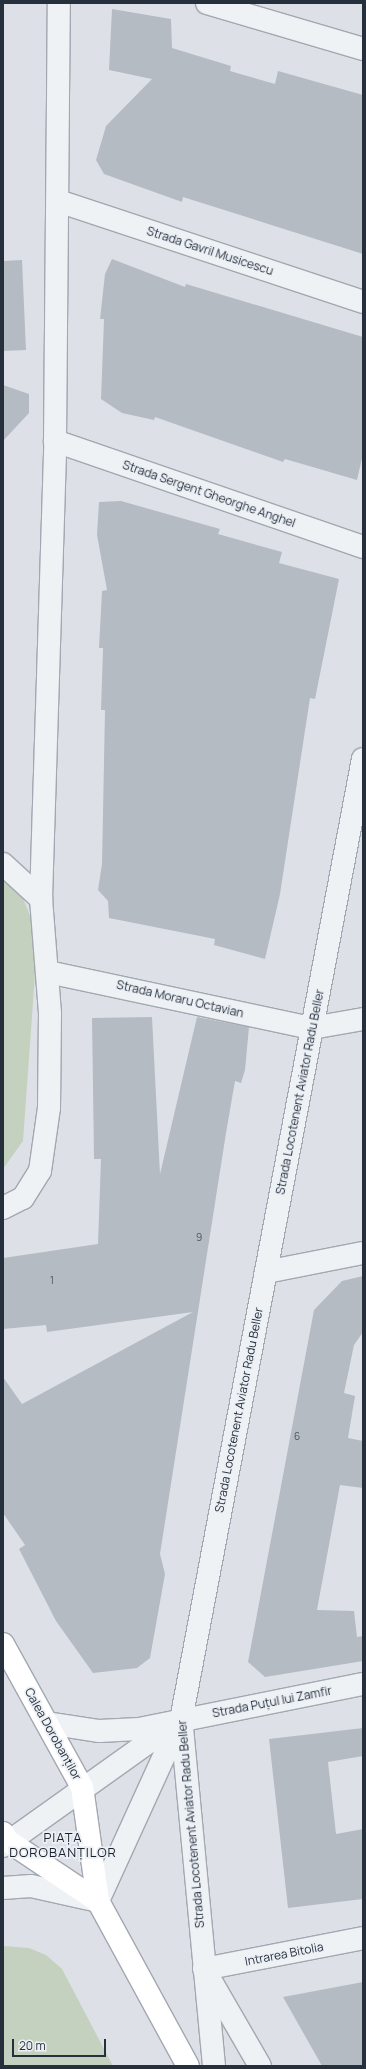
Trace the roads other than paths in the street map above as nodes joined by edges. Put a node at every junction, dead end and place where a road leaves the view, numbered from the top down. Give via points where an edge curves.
1 (59, 3) edge
2 (207, 3) edge
3 (363, 49) edge
4 (58, 201) junction
5 (363, 302) edge
6 (55, 441) junction
7 (363, 547) edge
8 (363, 759) edge
9 (355, 846) edge
10 (3, 864) edge
11 (41, 899) junction
12 (48, 972) junction
13 (363, 1018) edge
14 (312, 1028) junction
15 (6, 1207) edge
16 (363, 1253) edge
17 (266, 1272) junction
18 (3, 1644) edge
19 (363, 1684) edge
20 (181, 1720) junction
21 (47, 1723) junction
22 (82, 1787) junction
23 (5, 1840) edge
24 (3, 1888) edge
25 (98, 1901) junction
26 (363, 1938) edge
27 (204, 1969) junction
28 (188, 2066) edge
29 (214, 2066) edge
30 (260, 2066) edge

1 - 4 street
2 - 3 street
4 - 5 street, Strada Gavril Musicescu
4 - 6 street
6 - 7 street, Strada Sergent Gheorghe Anghel
6 - 11 street
8 - 9 street, Strada Locotenent Aviator Radu Beller
9 - 14 street, Strada Locotenent Aviator Radu Beller
10 - 11 street
11 - 12 street
12 - 14 street, Strada Moraru Octavian
12 - 15 street via 47,1140 40,1171 22,1198
13 - 14 street
14 - 17 street, Strada Locotenent Aviator Radu Beller
16 - 17 street
17 - 20 street, Strada Locotenent Aviator Radu Beller
18 - 21 main road, Calea Dorobanților
19 - 20 street, Strada Puțul lui Zamfir
20 - 21 street, Strada Puțul lui Zamfir via 120,1731 73,1729
20 - 22 street
20 - 25 street
20 - 27 street, Strada Locotenent Aviator Radu Beller
21 - 22 main road, Calea Dorobanților
22 - 23 street
22 - 25 main road, Calea Dorobanților
23 - 25 main road, Calea Dorobanților
24 - 25 street via 46,1888
25 - 28 main road, Calea Dorobanților
26 - 27 street, Intrarea Bitolia
27 - 29 street, Strada Locotenent Aviator Radu Beller
27 - 30 street

